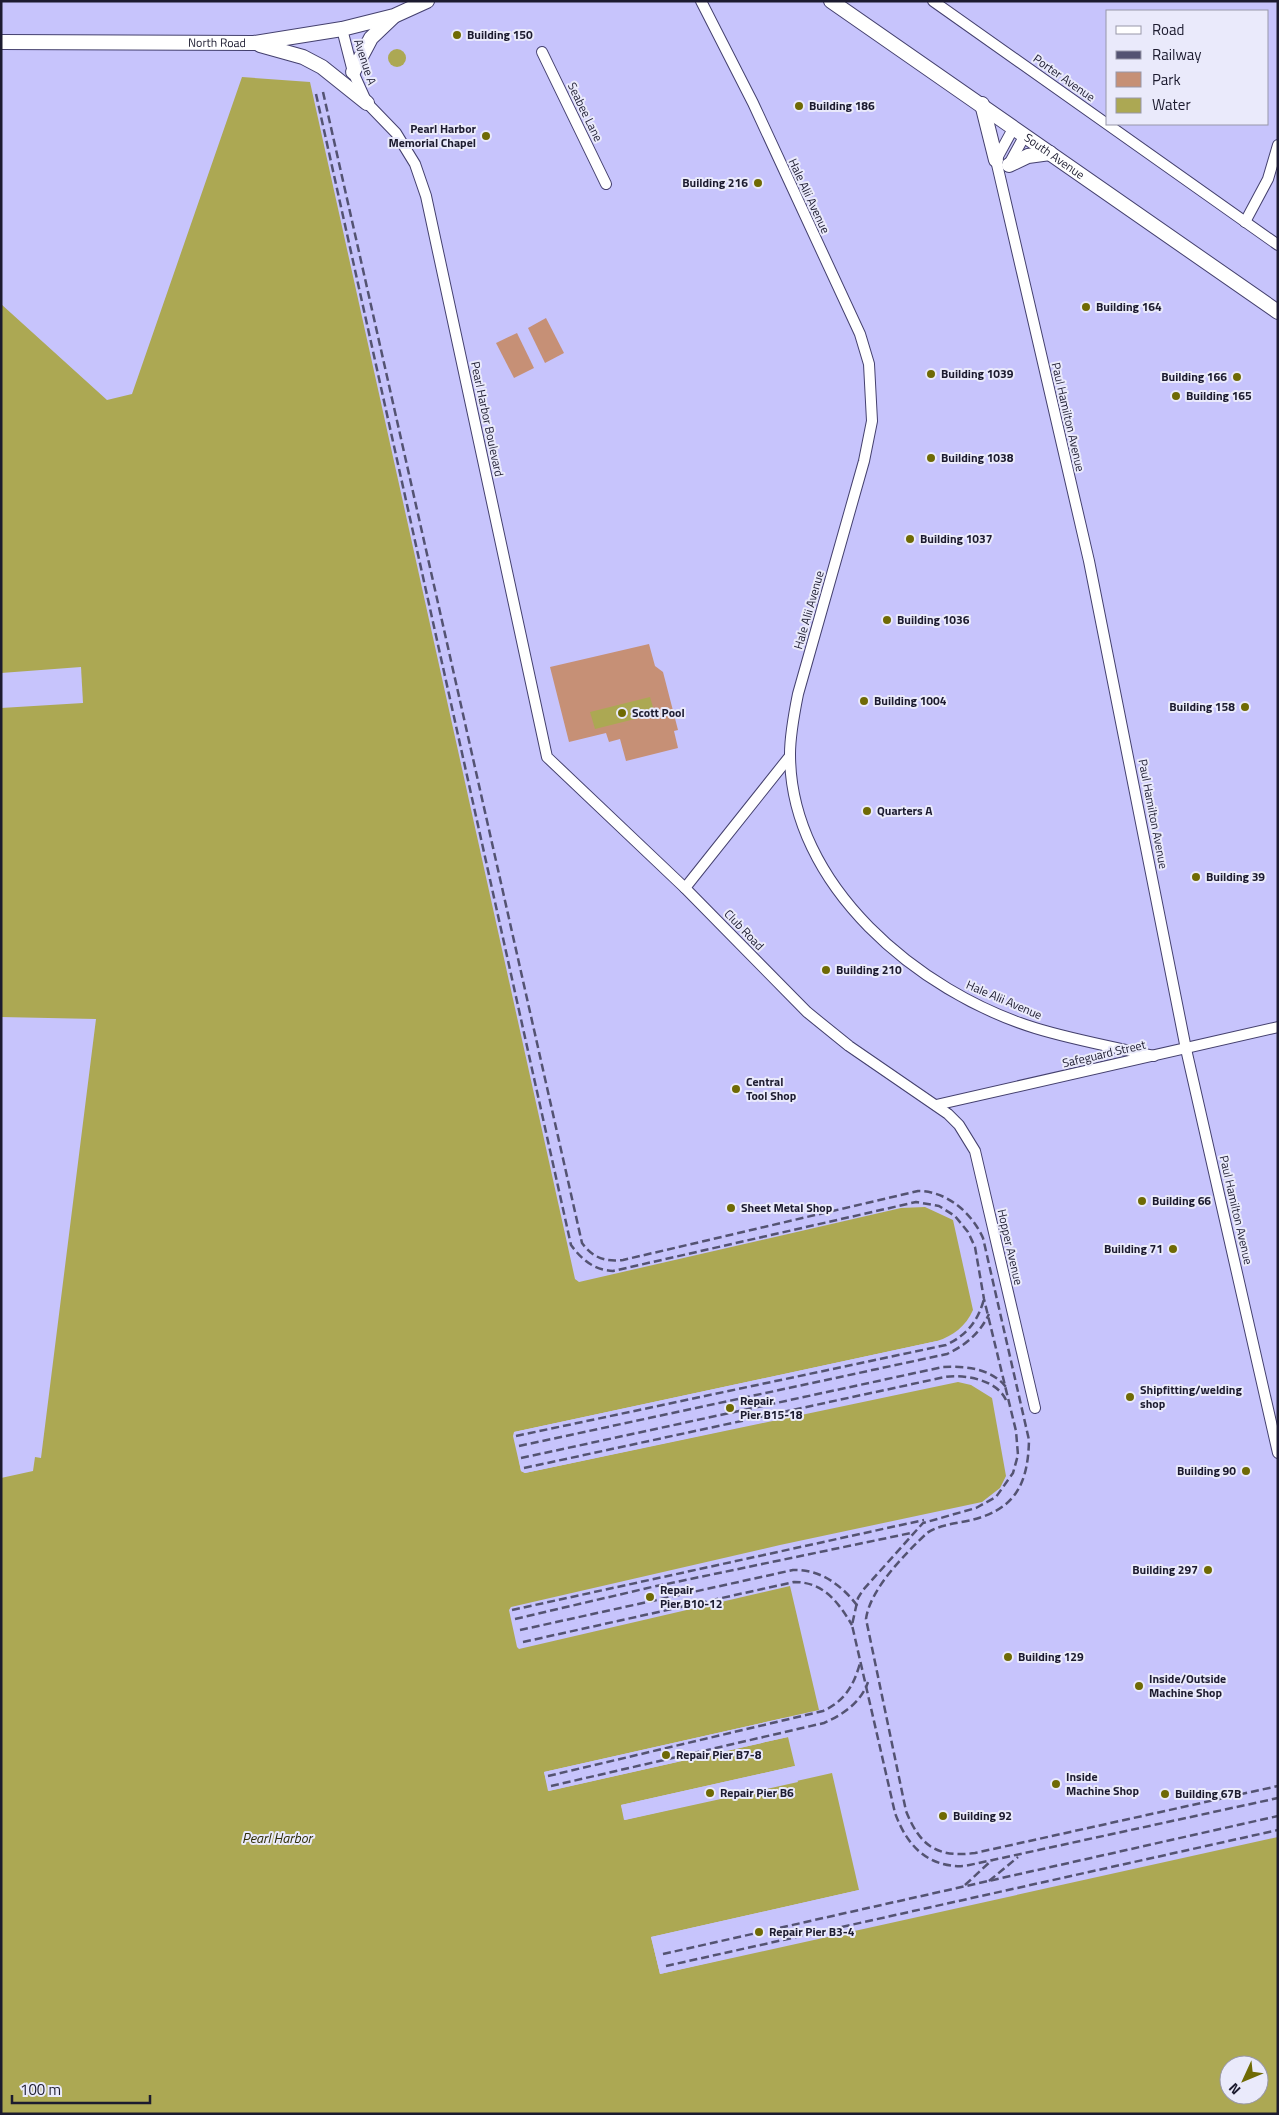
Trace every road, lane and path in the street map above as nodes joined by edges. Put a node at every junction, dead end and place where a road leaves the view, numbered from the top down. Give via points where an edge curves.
1 (427, 1) edge
2 (701, 1) edge
3 (831, 1) edge
4 (933, 1) edge
5 (394, 16) junction
6 (342, 29) junction
7 (1, 42) edge
8 (254, 43) junction
9 (542, 52) dead end
10 (353, 72) junction
11 (366, 103) junction
12 (982, 104) junction
13 (1106, 123) edge
14 (1109, 125) edge
15 (1020, 131) junction
16 (1278, 145) edge
17 (1050, 153) junction
18 (1002, 163) junction
19 (606, 184) dead end
20 (1246, 222) junction
21 (1278, 245) edge
22 (1278, 312) edge
23 (790, 756) junction
24 (547, 757) joint
25 (685, 888) junction
26 (1278, 1027) edge
27 (1186, 1049) junction
28 (1154, 1056) junction
29 (936, 1105) junction
30 (1034, 1408) dead end
31 (1278, 1453) edge

1 - 5 street, North Road
2 - 23 street, Hale Alii Avenue via 753,103 852,316 869,364 872,420 868,445 798,694
3 - 12 street, South Avenue
4 - 13 street, Porter Avenue
5 - 6 street, North Road
5 - 10 street via 370,38
6 - 8 street, North Road
6 - 10 street, Avenue A
7 - 8 street, North Road
8 - 11 street via 303,57 322,67
9 - 19 street, Seabee Lane
10 - 11 street, Avenue A
11 - 24 street, Pearl Harbor Boulevard via 396,133 415,164 426,196
12 - 15 street, South Avenue
12 - 18 street
14 - 20 street, Porter Avenue
15 - 17 street, South Avenue
15 - 18 street
16 - 20 street via 1268,179
17 - 18 street
17 - 22 street, South Avenue
18 - 27 street, Paul Hamilton Avenue via 1001,180 1089,560
20 - 21 street, Porter Avenue
23 - 25 street
23 - 28 street, Hale Alii Avenue via 797,804 824,870 868,927 919,971 975,1003 1034,1028
24 - 25 street, Club Road
25 - 29 street, Club Road via 807,1012 849,1046
26 - 27 street, Safeguard Street
27 - 28 street, Safeguard Street
27 - 31 street, Paul Hamilton Avenue
28 - 29 street, Safeguard Street
29 - 30 street, Hopper Avenue via 959,1125 975,1151

